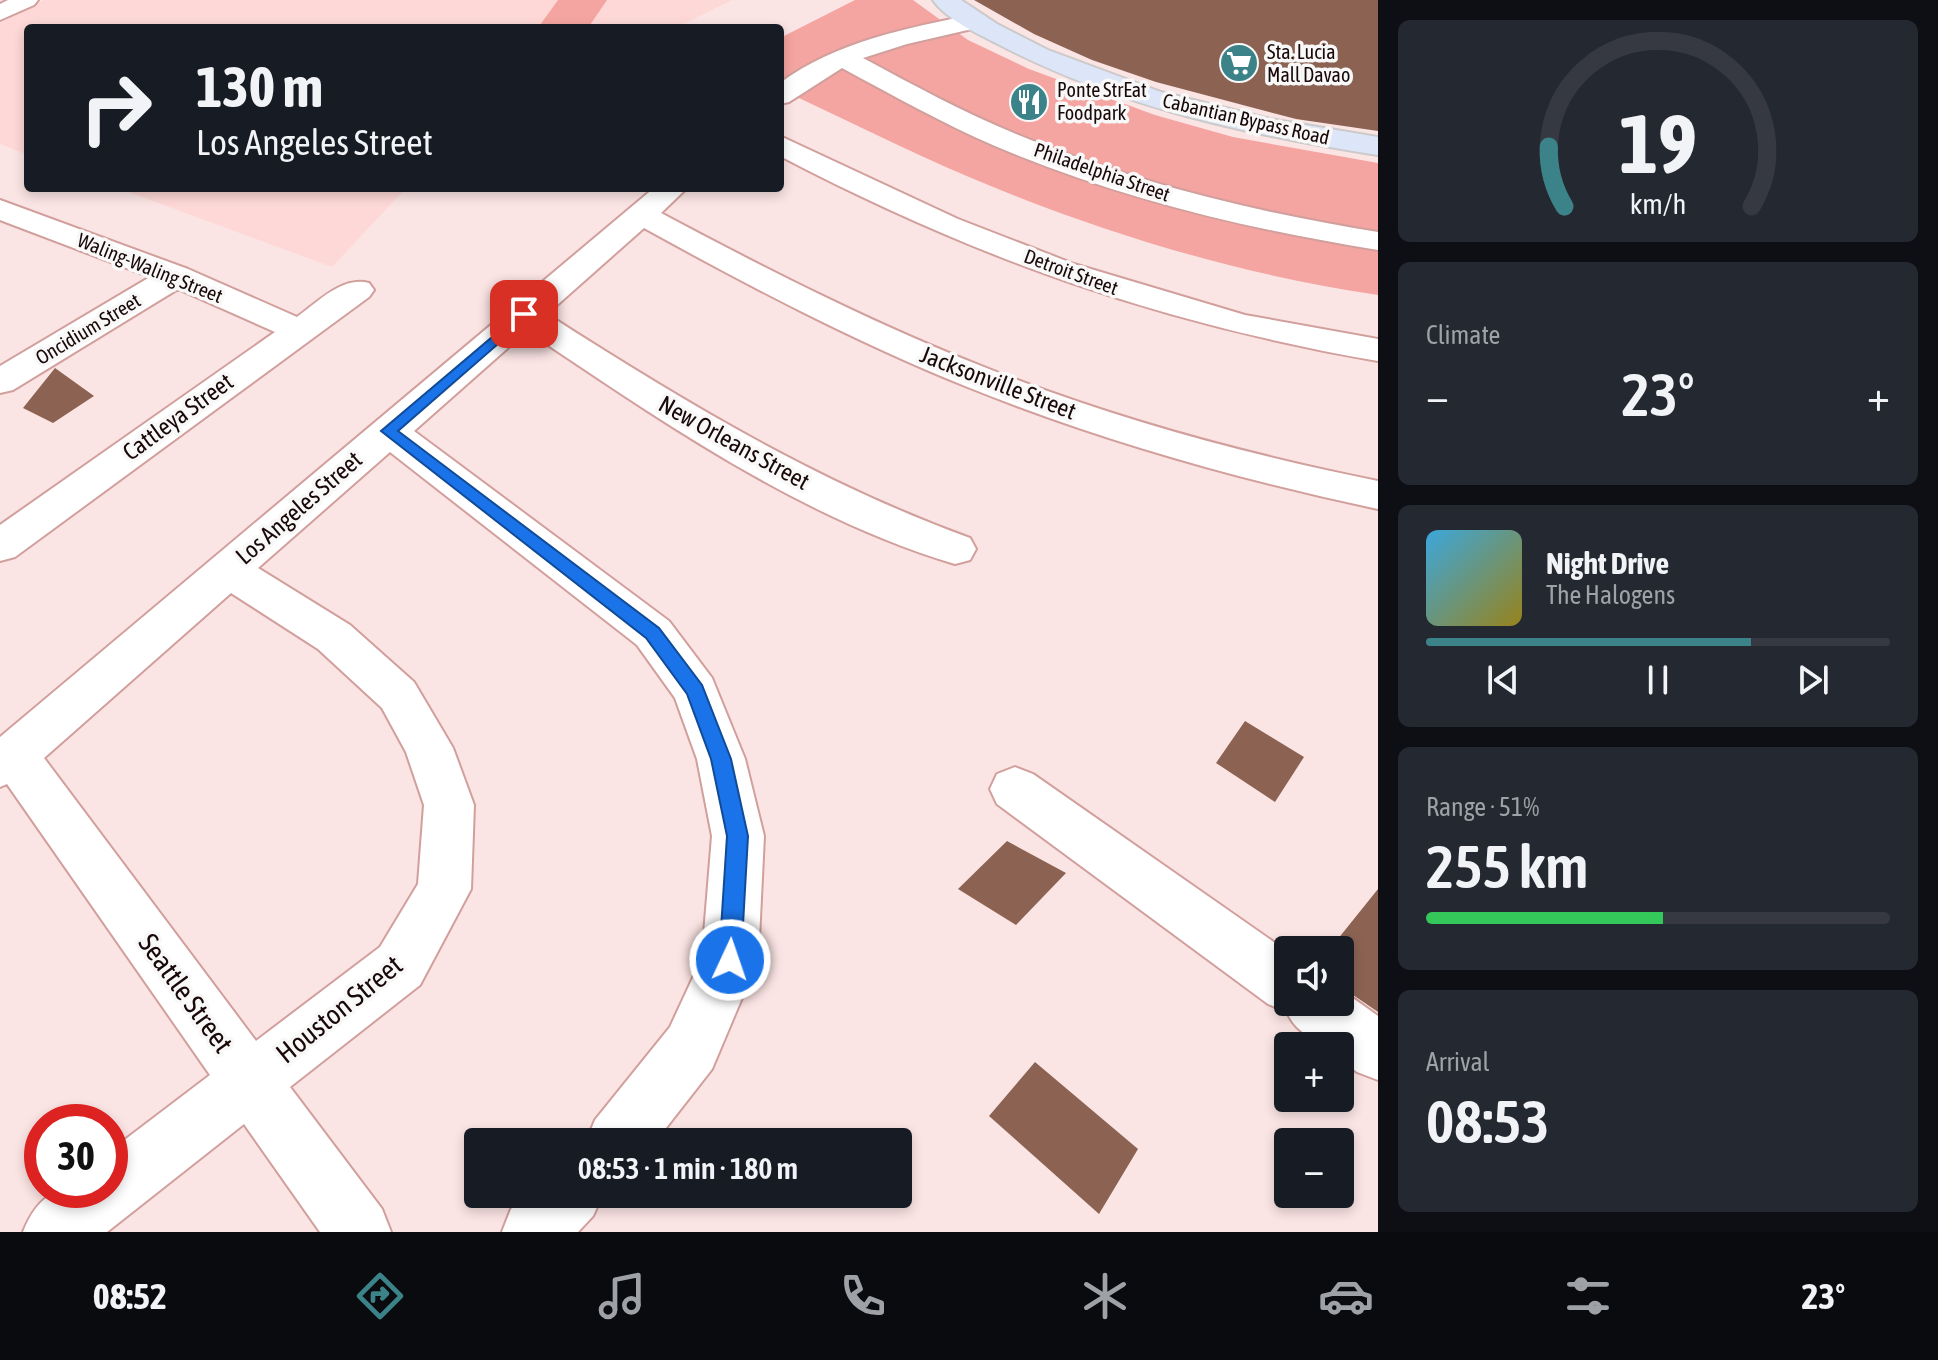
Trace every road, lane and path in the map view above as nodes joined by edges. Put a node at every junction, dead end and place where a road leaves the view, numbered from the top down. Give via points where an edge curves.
1 (26, 0) edge
2 (945, 0) edge
3 (0, 13) edge
4 (976, 21) junction
5 (842, 57) junction
6 (784, 93) edge
7 (1378, 146) edge
8 (784, 147) edge
9 (667, 192) edge
10 (0, 209) edge
11 (640, 214) junction
12 (1378, 241) edge
13 (176, 276) junction
14 (357, 290) dead end
15 (524, 314) junction
16 (298, 330) junction
17 (1378, 350) edge
18 (9, 367) edge
19 (388, 431) junction
20 (1378, 495) edge
21 (0, 546) edge
22 (955, 549) dead end
23 (228, 570) junction
24 (7, 760) edge
25 (1015, 789) dead end
26 (1274, 975) edge
27 (1330, 1016) edge
28 (1378, 1051) edge
29 (250, 1081) junction
30 (628, 1128) edge
31 (128, 1176) edge
32 (86, 1208) edge
33 (557, 1208) edge
34 (55, 1232) edge
35 (359, 1232) edge
36 (534, 1232) edge

1 - 3 street
2 - 4 main road, Cabantian Bypass Road
4 - 5 street
4 - 7 main road, Cabantian Bypass Road via 1044,57 1156,97 1267,128
5 - 6 street
5 - 12 street, Philadelphia Street via 956,117 1082,167 1274,223
8 - 17 street, Detroit Street via 954,228 1068,272 1242,325
9 - 11 street, Los Angeles Street
10 - 13 street, Waling-Waling Street
11 - 15 street, Los Angeles Street
11 - 20 street, Jacksonville Street via 834,316 1037,401 1250,465
13 - 16 street, Waling-Waling Street
13 - 18 street, Oncidium Street
14 - 16 street, Cattleya Street
15 - 19 street, Los Angeles Street
15 - 22 street, New Orleans Street via 742,450 861,512
16 - 21 street, Cattleya Street
19 - 23 street, Los Angeles Street
19 - 30 street via 653,633 696,691 721,759 738,836 730,960 691,1048
23 - 24 street, Los Angeles Street
23 - 29 street, Houston Street via 334,637 398,695 429,748 449,805 444,889 400,966
24 - 29 street, Seattle Street
25 - 26 street
27 - 28 street
29 - 31 street, Houston Street
29 - 35 street, Seattle Street
32 - 34 street, Houston Street
33 - 36 street

